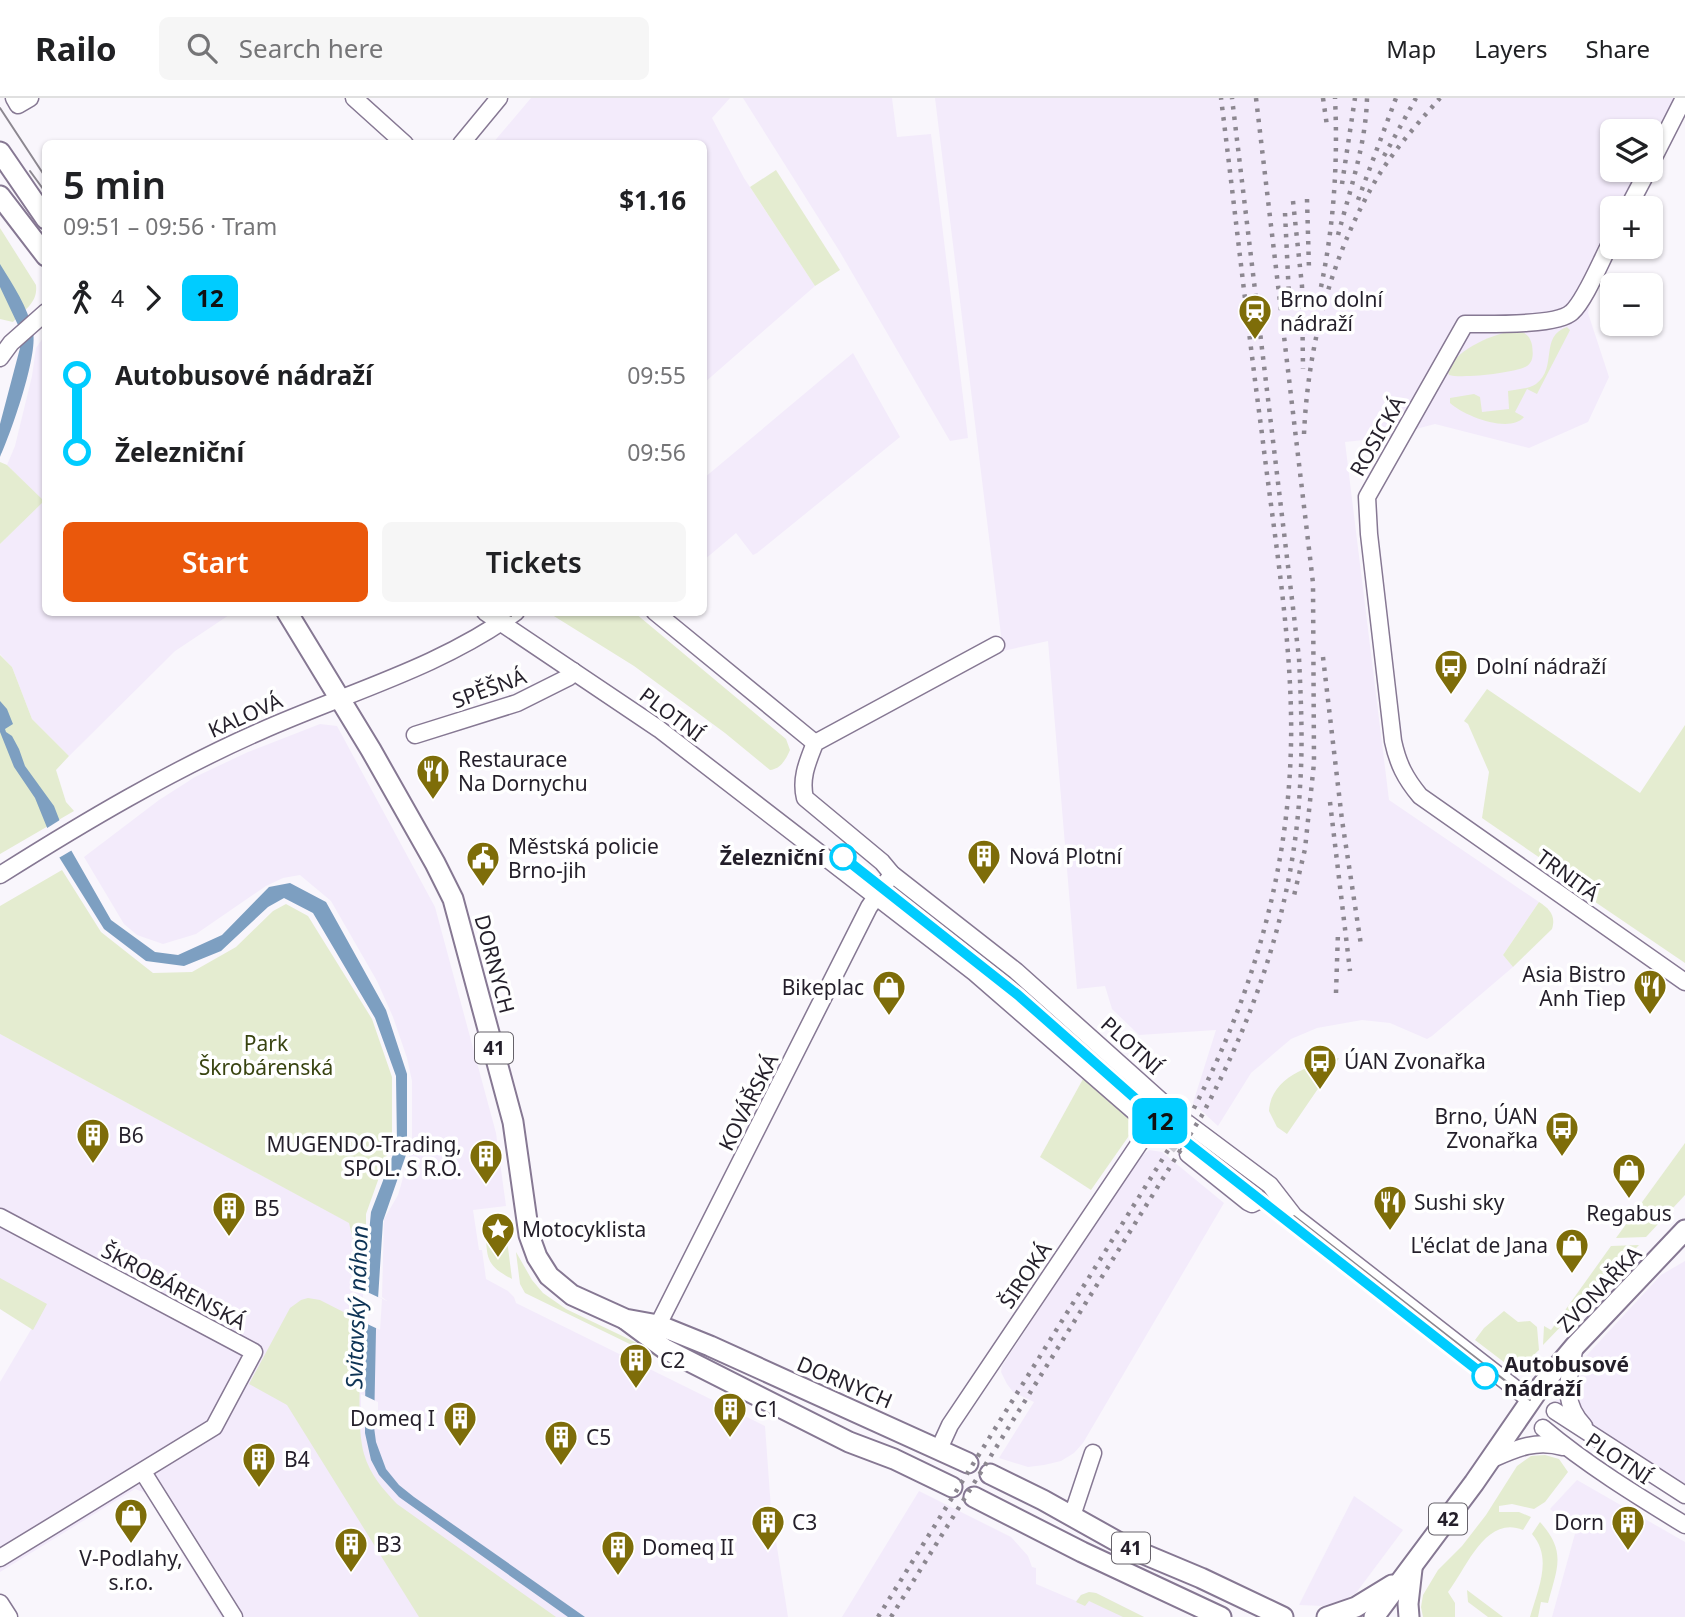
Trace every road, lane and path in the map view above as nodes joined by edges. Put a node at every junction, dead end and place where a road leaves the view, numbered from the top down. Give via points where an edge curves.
1 (354, 98) edge
2 (499, 98) edge
3 (1684, 98) edge
4 (1663, 139) edge
5 (401, 140) edge
6 (464, 140) edge
7 (0, 152) edge
8 (0, 196) edge
9 (42, 213) edge
10 (42, 252) edge
11 (1602, 259) edge
12 (41, 316) edge
13 (4, 347) edge
14 (289, 616) edge
15 (491, 616) edge
16 (511, 616) edge
17 (660, 616) edge
18 (501, 623) junction
19 (996, 645) dead end
20 (573, 671) junction
21 (339, 698) junction
22 (415, 735) dead end
23 (815, 743) junction
24 (1427, 800) joint
25 (892, 874) junction
26 (0, 875) edge
27 (875, 897) junction
28 (1685, 982) edge
29 (1151, 1126) junction
30 (1167, 1136) tunnel mouth
31 (1188, 1154) tunnel mouth
32 (1260, 1200) dead end
33 (0, 1217) edge
34 (1685, 1230) edge
35 (625, 1320) junction
36 (658, 1325) junction
37 (1575, 1346) junction
38 (1531, 1400) junction
39 (1555, 1412) dead end
40 (1543, 1428) dead end
41 (1588, 1431) junction
42 (1566, 1448) junction
43 (939, 1449) junction
44 (1094, 1453) dead end
45 (1489, 1460) junction
46 (968, 1463) dead end
47 (143, 1472) junction
48 (989, 1474) dead end
49 (951, 1487) dead end
50 (1685, 1495) edge
51 (974, 1497) dead end
52 (1072, 1516) junction
53 (1685, 1525) edge
54 (0, 1558) edge
55 (1409, 1572) junction
56 (0, 1603) edge
57 (9, 1617) edge
58 (234, 1617) edge
59 (1221, 1617) edge
60 (1283, 1617) edge
61 (1327, 1617) edge
62 (1374, 1617) edge
63 (1409, 1617) edge

1 - 5 street
2 - 6 street
3 - 4 street
7 - 9 main road
8 - 10 main road
11 - 24 street, ROSICKÁ via 1572,313 1556,320 1465,324 1367,497 1398,763
12 - 13 street
14 - 21 main road, DORNYCH / 41
15 - 18 street, PLOTNÍ
16 - 18 street, KALOVÁ
17 - 23 street
18 - 20 street, PLOTNÍ
18 - 21 street, KALOVÁ via 402,674
19 - 23 street
20 - 22 street, SPĚŠNÁ via 541,692 504,707
20 - 27 street, PLOTNÍ via 644,718
21 - 26 street, KALOVÁ via 201,758
21 - 35 main road, DORNYCH / 41 via 453,899 507,1097 527,1229 537,1257 564,1290
23 - 25 street, PLOTNÍ via 805,769 805,797
24 - 28 street, TRNITÁ
25 - 27 street, KOVÁŘSKÁ
25 - 38 street, PLOTNÍ via 1016,971 1179,1116 1270,1185 1294,1216
27 - 29 street, PLOTNÍ via 1025,1014
27 - 36 street, KOVÁŘSKÁ
29 - 30 street, PLOTNÍ
29 - 43 street, ŠIROKÁ
31 - 32 street via 1248,1202
33 - 47 street, ŠKROBÁRENSKÁ via 254,1352 214,1427
34 - 37 main road, ZVONAŘKA / 42
35 - 36 main road, DORNYCH / 41
35 - 49 main road, DORNYCH / 41 via 665,1349 849,1442
36 - 43 main road, DORNYCH / 41
37 - 38 main road, ZVONAŘKA / 42
37 - 41 street, PLOTNÍ via 1569,1402
38 - 45 main road, ZVONAŘKA / 42
39 - 41 street, PLOTNÍ
40 - 42 street, PLOTNÍ
41 - 50 street, PLOTNÍ
42 - 45 street, PLOTNÍ via 1527,1445
42 - 53 street, PLOTNÍ
43 - 46 main road, DORNYCH / 41
44 - 52 street
45 - 55 main road, ZVONAŘKA / 42
47 - 54 street, ŠKROBÁRENSKÁ
47 - 58 street
48 - 52 main road, 41
51 - 59 main road, 41
52 - 60 main road, 41 via 1140,1553
55 - 61 main road via 1356,1607
55 - 62 main road, ZVONAŘKA / 42
55 - 63 main road
56 - 57 street

